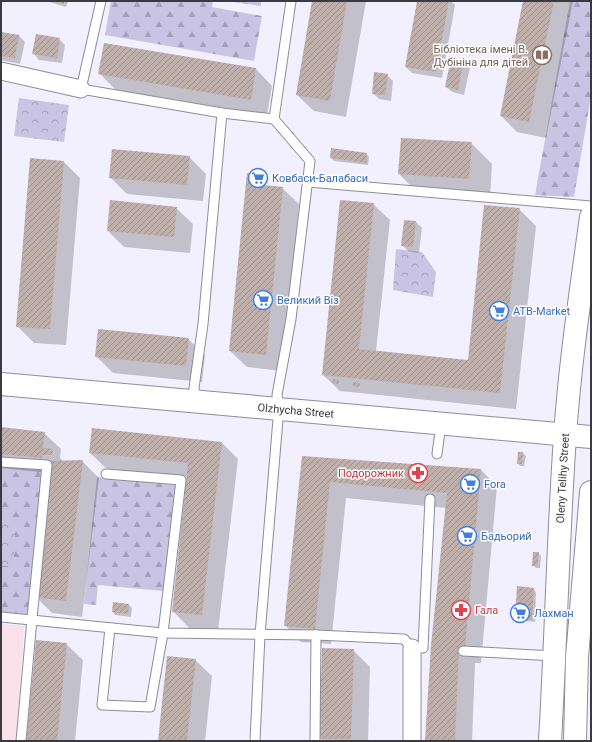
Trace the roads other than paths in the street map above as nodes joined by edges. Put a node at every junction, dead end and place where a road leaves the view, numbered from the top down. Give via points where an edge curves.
1 (101, 1) edge
2 (291, 1) edge
3 (1, 70) edge
4 (81, 89) junction
5 (222, 113) junction
6 (274, 119) junction
7 (308, 182) junction
8 (591, 206) edge
9 (591, 217) edge
10 (1, 384) edge
11 (196, 402) junction
12 (278, 409) junction
13 (441, 424) junction
14 (565, 435) junction
15 (591, 437) edge
16 (437, 454) dead end
17 (1, 462) edge
18 (106, 474) dead end
19 (591, 492) edge
20 (430, 499) dead end
21 (1, 617) edge
22 (32, 619) junction
23 (110, 628) junction
24 (163, 633) junction
25 (260, 635) junction
26 (316, 636) junction
27 (412, 648) junction
28 (463, 651) dead end
29 (555, 656) junction
30 (21, 741) edge
31 (255, 741) edge
32 (315, 741) edge
33 (412, 741) edge
34 (550, 741) edge
35 (575, 741) edge

1 - 4 lane
2 - 6 lane
3 - 4 street
4 - 5 lane
5 - 6 lane
5 - 11 lane via 203,324 194,388
6 - 7 lane via 310,161
7 - 8 lane
7 - 12 lane via 291,319 277,395
9 - 14 main road, Oleny Telihy Street
10 - 11 main road, Olzhycha Street
11 - 12 main road, Olzhycha Street
12 - 13 main road, Olzhycha Street
12 - 25 lane
13 - 14 main road, Olzhycha Street
13 - 16 lane
14 - 15 main road, Olzhycha Street
14 - 29 main road, Oleny Telihy Street
17 - 22 lane via 47,465
18 - 24 lane via 181,480
19 - 35 main road via 577,657
20 - 27 lane via 423,648
21 - 22 lane
22 - 23 lane
22 - 30 lane
23 - 24 lane
23 - 24 lane via 102,705 150,707
24 - 25 lane
25 - 26 lane
25 - 31 lane
26 - 27 lane via 404,639
26 - 32 lane
27 - 33 street
28 - 29 lane
29 - 34 main road, Oleny Telihy Street

